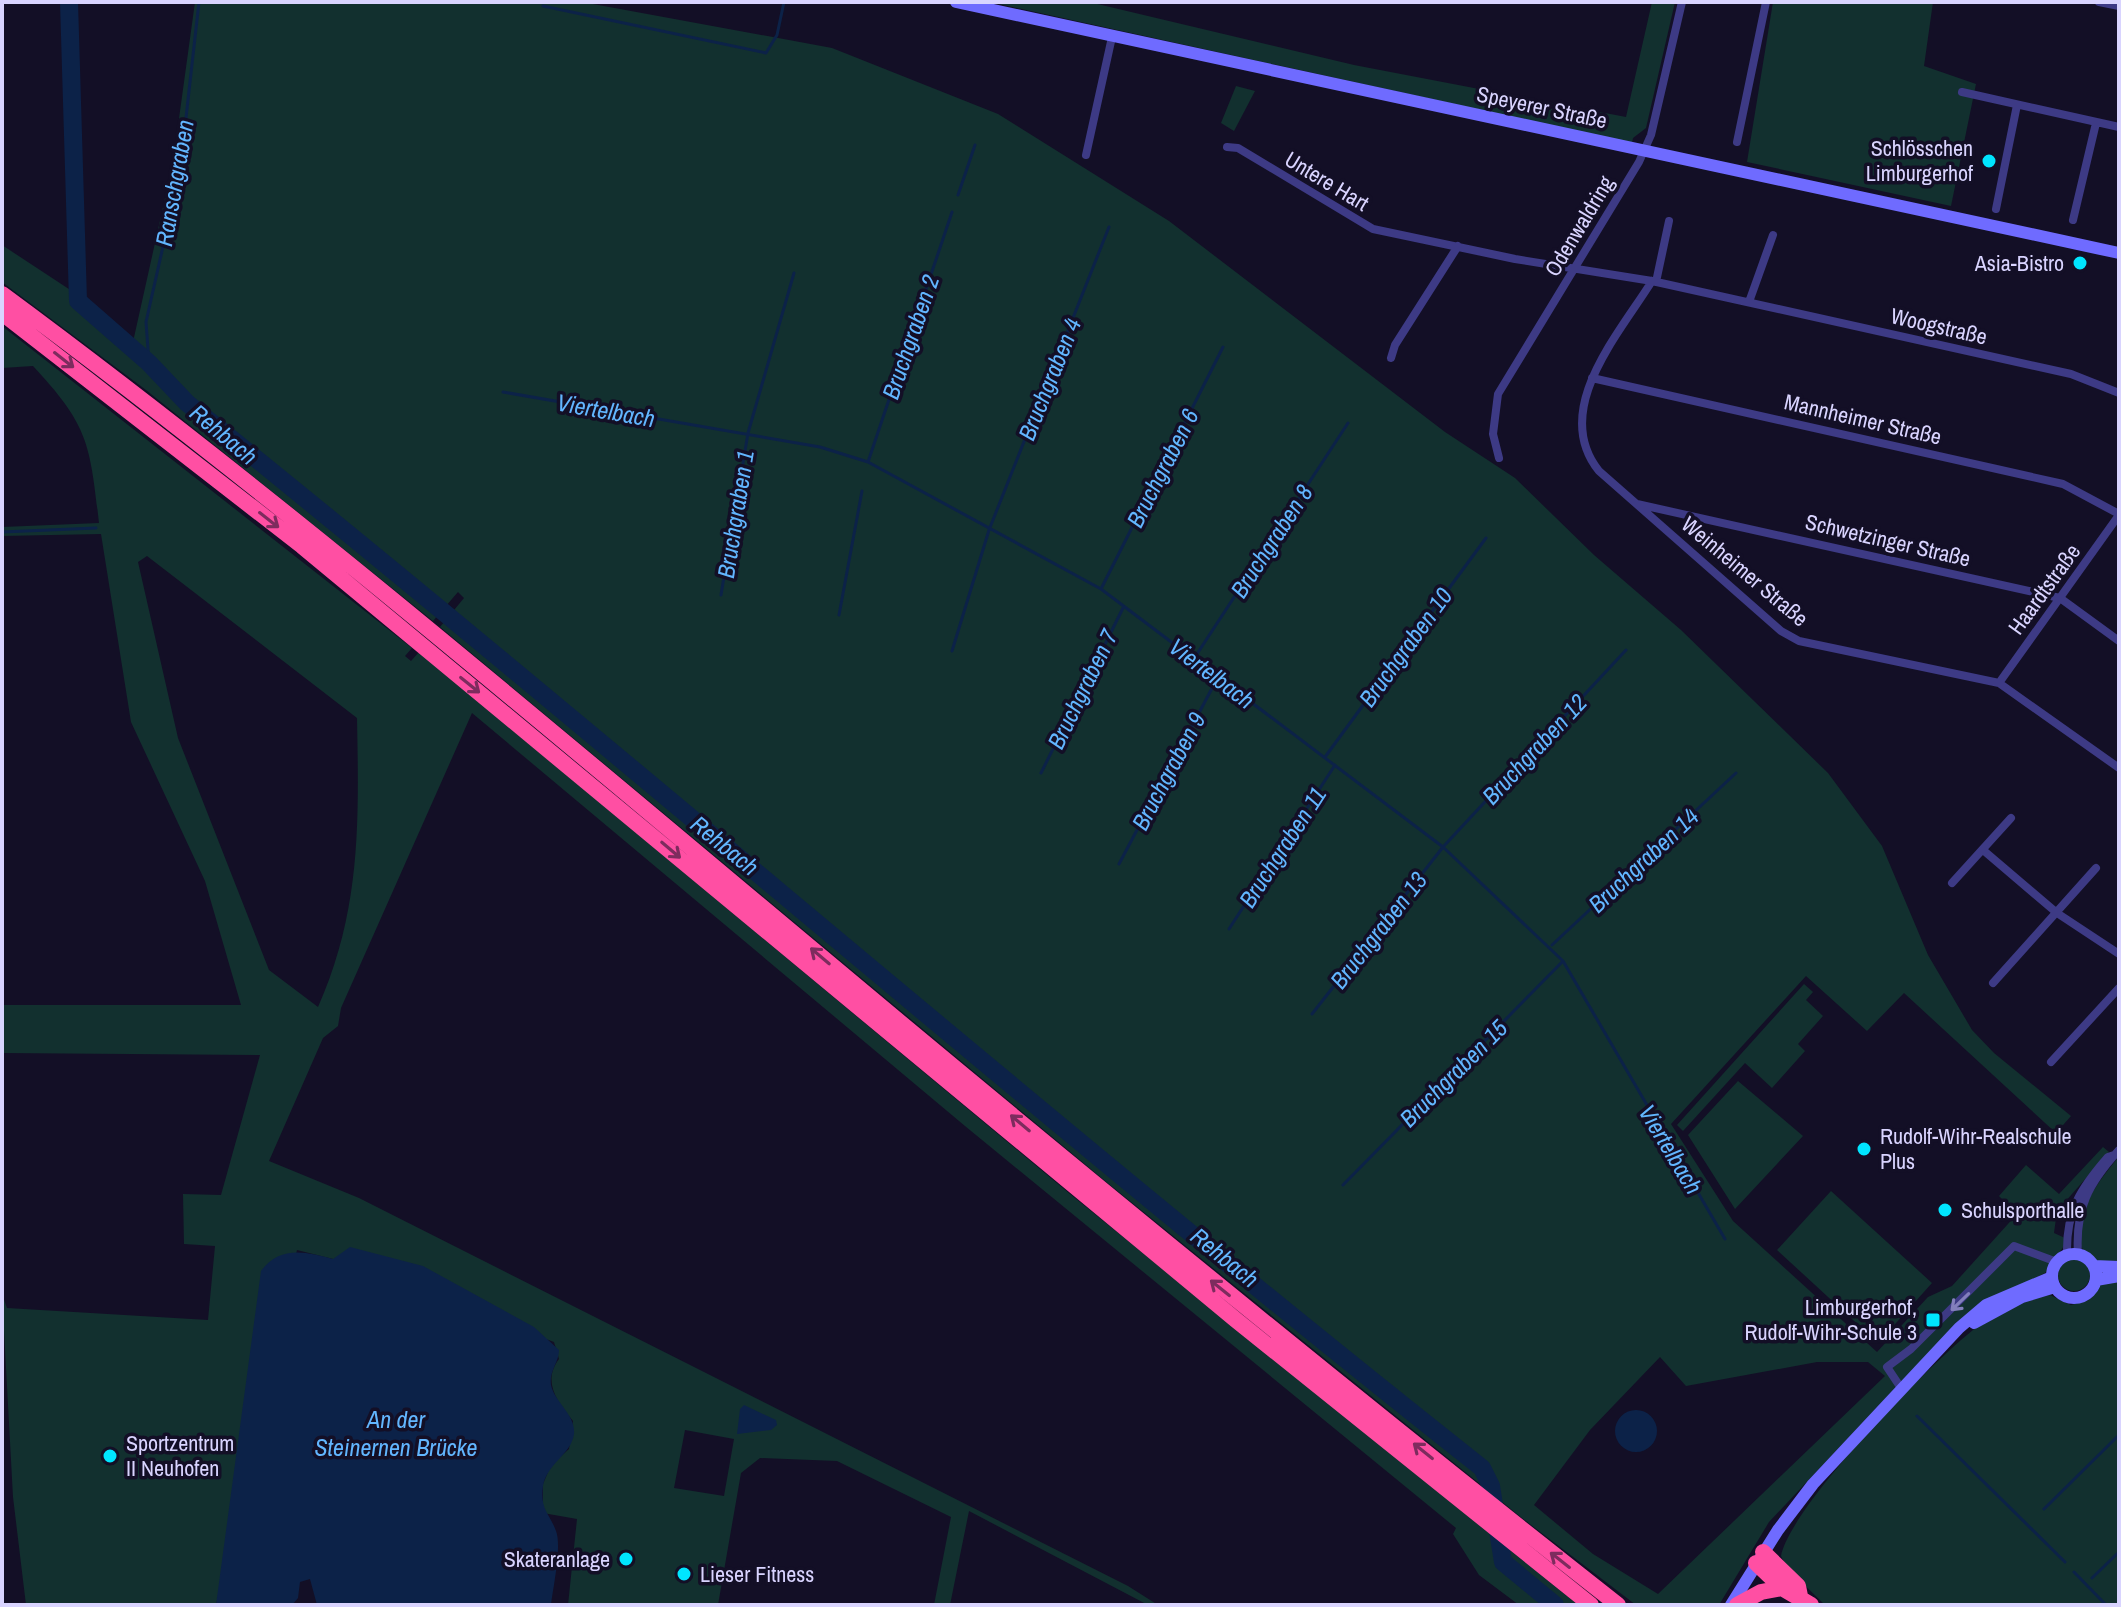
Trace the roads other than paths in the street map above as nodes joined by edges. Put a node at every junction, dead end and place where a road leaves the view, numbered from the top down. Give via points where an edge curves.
1 (956, 2) edge
2 (1682, 2) edge
3 (1766, 2) edge
4 (2099, 2) edge
5 (2119, 6) edge
6 (1112, 37) junction
7 (1962, 92) dead end
8 (2017, 105) junction
9 (2096, 123) junction
10 (2119, 127) edge
11 (1737, 142) dead end
12 (1227, 147) dead end
13 (1644, 150) junction
14 (1086, 155) dead end
15 (1996, 209) dead end
16 (2073, 220) dead end
17 (1669, 221) dead end
18 (1773, 235) dead end
19 (1458, 246) junction
20 (2119, 253) edge
21 (1575, 267) junction
22 (1654, 282) junction
23 (2, 294) edge
24 (1749, 302) junction
25 (2, 313) edge
26 (1391, 358) dead end
27 (1592, 378) junction
28 (2119, 393) edge
29 (1499, 458) dead end
30 (1637, 504) junction
31 (2119, 515) edge
32 (2060, 598) junction
33 (2119, 641) edge
34 (1999, 683) junction
35 (2119, 768) edge
36 (2011, 818) dead end
37 (1983, 850) junction
38 (2096, 868) dead end
39 (1952, 883) dead end
40 (2057, 913) junction
41 (2119, 954) edge
42 (1993, 983) dead end
43 (2119, 988) edge
44 (2051, 1062) dead end
45 (2117, 1153) edge
46 (2067, 1257) junction
47 (2119, 1267) edge
48 (2095, 1273) junction
49 (2119, 1276) edge
50 (2053, 1282) junction
51 (1901, 1388) junction
52 (1760, 1558) junction
53 (1782, 1588) junction
54 (1806, 1600) edge
55 (1591, 1605) edge
56 (1618, 1605) edge
57 (1734, 1605) edge

1 - 6 street, Speyerer Straße
2 - 13 street, Odenwaldring
3 - 11 street
4 - 5 street
6 - 13 street, Speyerer Straße
6 - 14 street
7 - 8 street
8 - 9 street
8 - 15 street
9 - 10 street
9 - 16 street
12 - 19 street, Untere Hart via 1238,148 1373,229
13 - 20 street, Speyerer Straße
13 - 21 street, Odenwaldring
17 - 22 street
18 - 24 street
19 - 21 street, Untere Hart
19 - 26 street
21 - 22 street, Woogstraße
21 - 29 street, Odenwaldring via 1498,394 1493,434
22 - 24 street, Woogstraße
22 - 27 street, Weinheimer Straße
56 -> 23 highway via 1039,1139 424,626
24 - 28 street, Woogstraße via 2071,374
25 -> 55 highway via 314,556 1069,1183
27 - 30 street, Weinheimer Straße via 1580,420 1585,449 1599,471
27 - 31 street, Mannheimer Straße via 2063,484
30 - 32 street, Schwetzinger Straße
30 - 34 street, Weinheimer Straße via 1799,641
31 - 32 street, Haardtstraße
32 - 33 street, Schwetzinger Straße
32 - 34 street, Haardtstraße
34 - 35 street, Weinheimer Straße
36 - 37 street
37 - 39 street
37 - 40 street
38 - 40 street
40 - 41 street
40 - 42 street
43 - 44 street
45 - 46 street via 2088,1190
46 - 48 street
46 - 50 street
46 -> 51 street via 2014,1246 1887,1367
47 - 48 street
48 - 49 street
48 - 50 street via 2089,1291 2078,1297 2065,1296
50 - 51 street via 1986,1305
51 - 52 street via 1813,1484
52 - 53 highway
52 - 54 highway via 1798,1586
52 - 57 street
53 - 54 highway
53 - 57 highway

